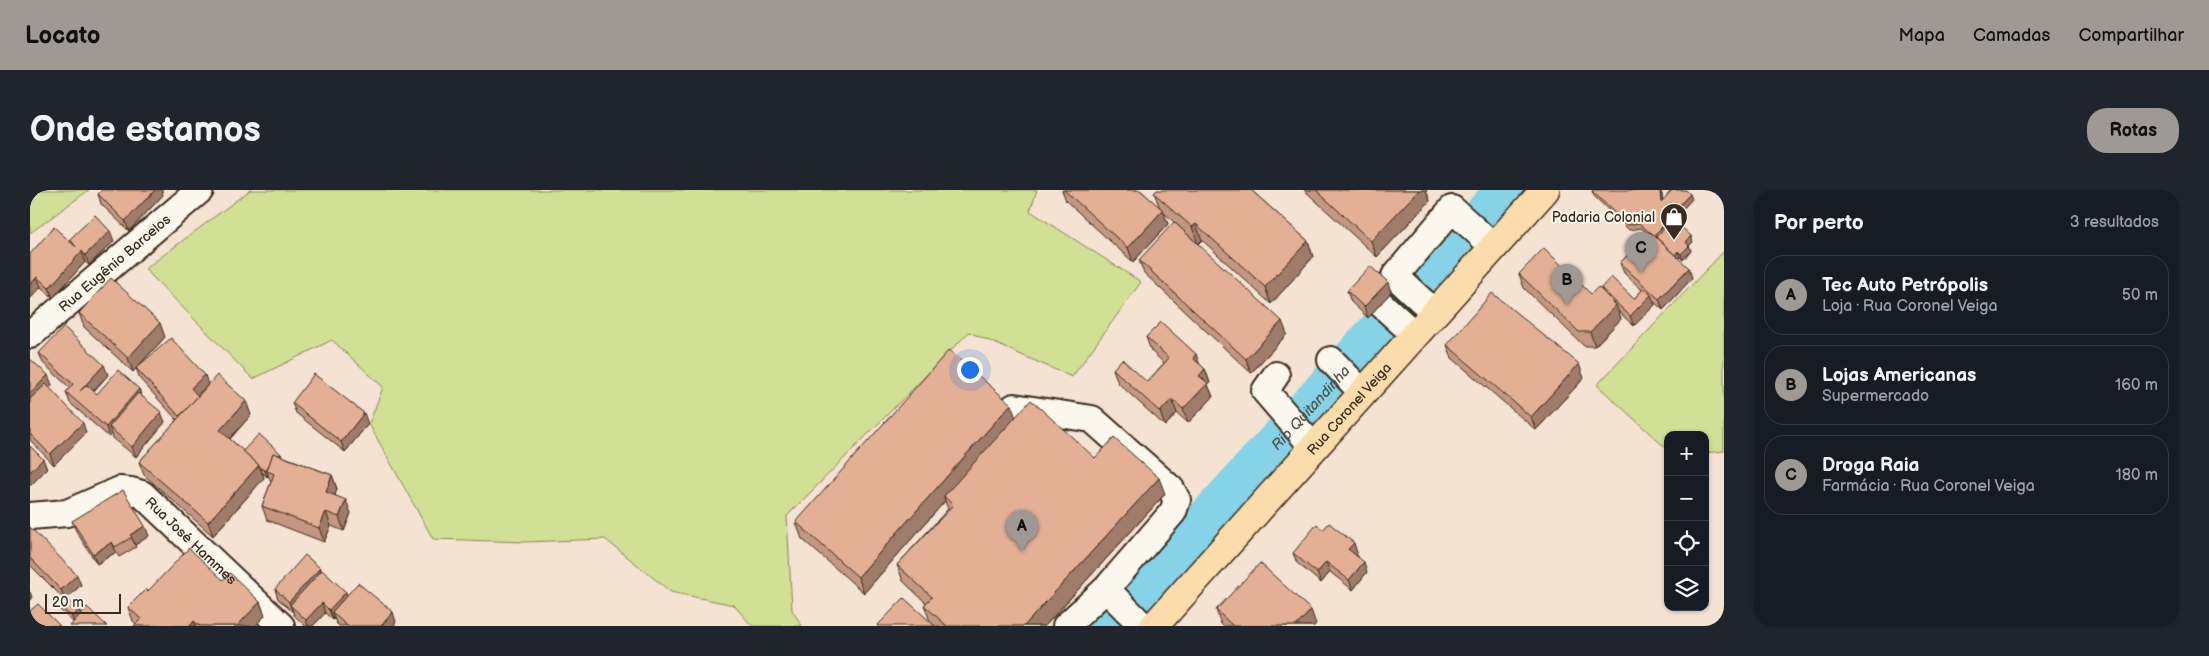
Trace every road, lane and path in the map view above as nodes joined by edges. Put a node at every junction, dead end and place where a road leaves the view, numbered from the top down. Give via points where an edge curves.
1 (200, 190) edge
2 (1538, 193) edge
3 (1488, 242) junction
4 (1428, 306) junction
5 (30, 335) edge
6 (1271, 383) dead end
7 (1014, 407) dead end
8 (1307, 440) junction
9 (30, 516) edge
10 (1106, 589) junction
11 (281, 626) edge
12 (1066, 626) edge
13 (1143, 626) edge
14 (1154, 626) edge

1 - 5 street, Rua Eugênio Barcelos
2 - 3 main road, Rua Coronel Veiga
3 - 4 main road, Rua Coronel Veiga
3 - 4 street via 1452,209 1395,276
4 - 8 main road, Rua Coronel Veiga via 1398,320 1348,377
6 - 8 street
7 - 10 street via 1092,419 1171,489 1177,500 1173,512
8 - 14 main road, Rua Coronel Veiga
9 - 11 street, Rua José Hammes via 67,513 120,490 142,494
10 - 12 street
10 - 13 street

